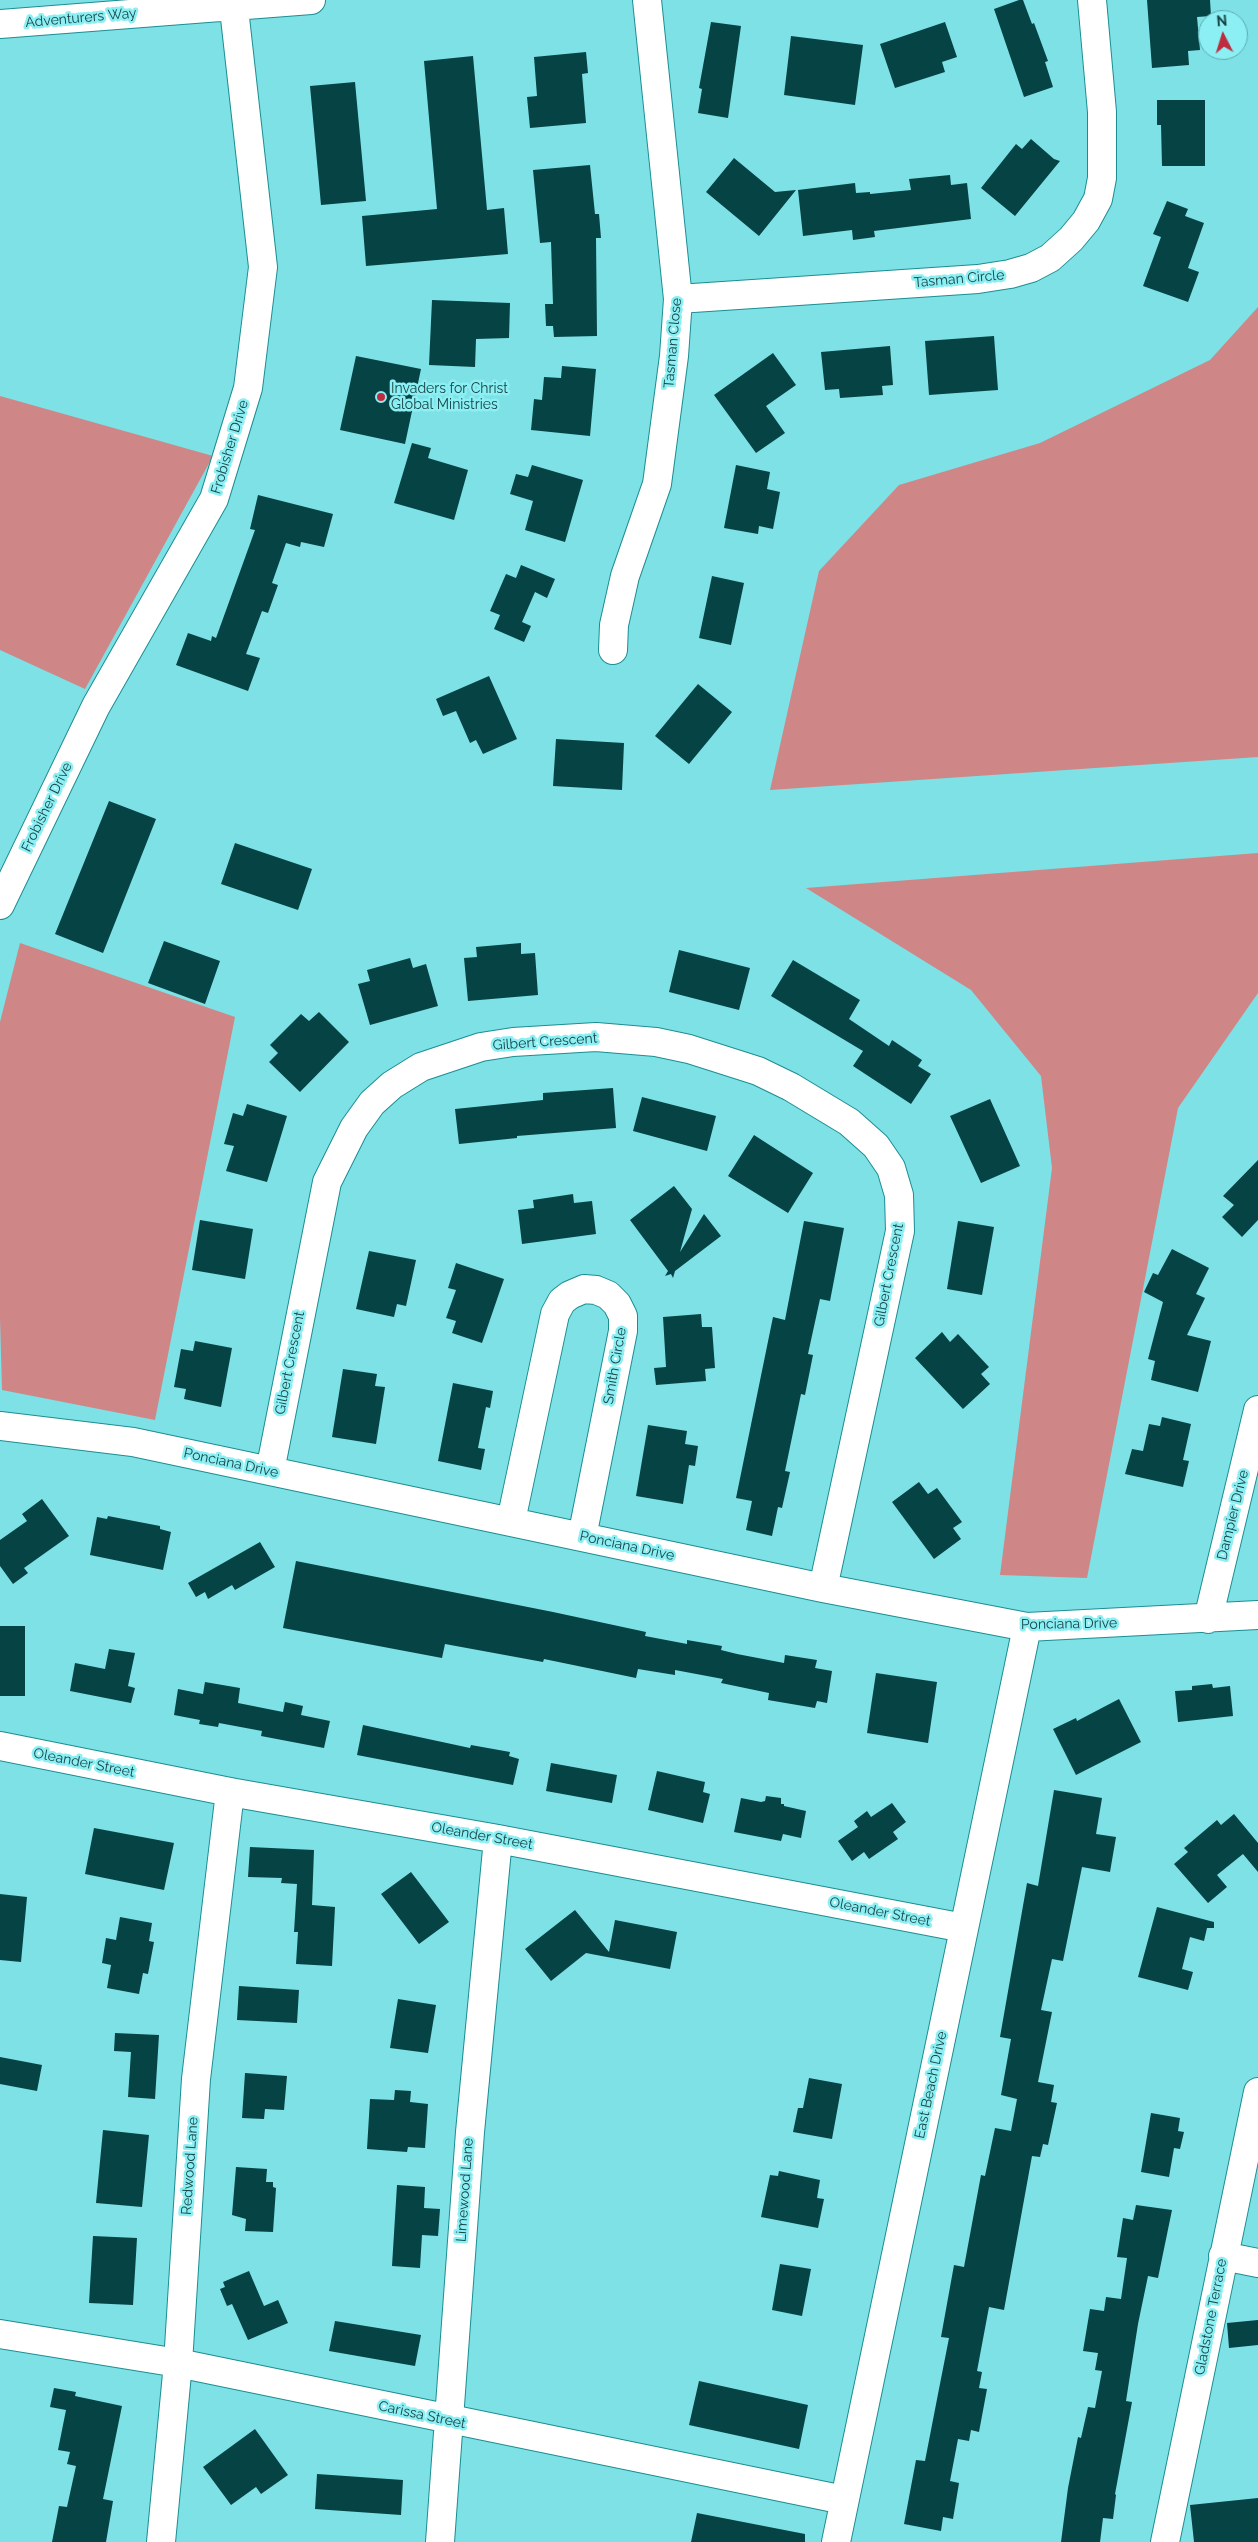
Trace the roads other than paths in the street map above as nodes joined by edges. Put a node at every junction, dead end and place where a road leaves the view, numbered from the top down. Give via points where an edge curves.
1 (311, 0) edge
2 (647, 0) edge
3 (1092, 0) edge
4 (233, 3) edge
5 (0, 24) edge
6 (678, 299) junction
7 (613, 650) dead end
8 (0, 904) edge
9 (1258, 1410) edge
10 (0, 1426) edge
11 (270, 1471) junction
12 (511, 1521) junction
13 (582, 1537) junction
14 (823, 1588) junction
15 (1258, 1615) edge
16 (1208, 1620) junction
17 (1027, 1628) junction
18 (0, 1746) edge
19 (230, 1792) junction
20 (498, 1839) junction
21 (964, 1928) junction
22 (1258, 2092) edge
23 (1223, 2256) junction
24 (1258, 2263) edge
25 (0, 2334) edge
26 (178, 2363) junction
27 (448, 2420) junction
28 (844, 2500) junction
29 (161, 2542) edge
30 (440, 2542) edge
31 (836, 2542) edge
32 (1165, 2542) edge

1 - 4 street, Adventurers Way
2 - 6 street, Tasman Close
3 - 6 street, Tasman Circle via 1102,112 1102,178 1098,200 1086,222 1050,258 1024,270 978,279
4 - 5 street, Adventurers Way
4 - 8 street, Frobisher Drive via 263,267 248,388 214,499 96,706
6 - 7 street, Tasman Close via 657,484 621,593
9 - 16 street, Dampier Drive
10 - 11 street, Ponciana Drive via 133,1442
11 - 12 street, Ponciana Drive
11 - 14 street, Gilbert Crescent via 327,1182 354,1128 372,1103 420,1067 481,1047 596,1037 656,1042 758,1071 791,1087 849,1122 876,1146 891,1168 899,1195 900,1231
12 - 13 street, Ponciana Drive
12 - 13 street, Smith Circle via 555,1314 562,1301 570,1295 584,1289 596,1290 617,1304 623,1316 623,1331
13 - 14 street, Ponciana Drive
14 - 17 street, Ponciana Drive
15 - 16 street, Ponciana Drive
16 - 17 street, Ponciana Drive
17 - 21 street, East Beach Drive
18 - 19 street, Oleander Street
19 - 20 street, Oleander Street
19 - 26 street, Redwood Lane via 196,2079
20 - 21 street, Oleander Street
20 - 27 street, Limewood Lane via 470,2132
21 - 28 street, East Beach Drive
22 - 23 street, Gladstone Terrace
23 - 24 street
23 - 32 street, Gladstone Terrace
25 - 26 street, Carissa Street
26 - 27 street, Carissa Street
26 - 29 street, Redwood Lane
27 - 28 street, Carissa Street
27 - 30 street, Limewood Lane
28 - 31 street, East Beach Drive

